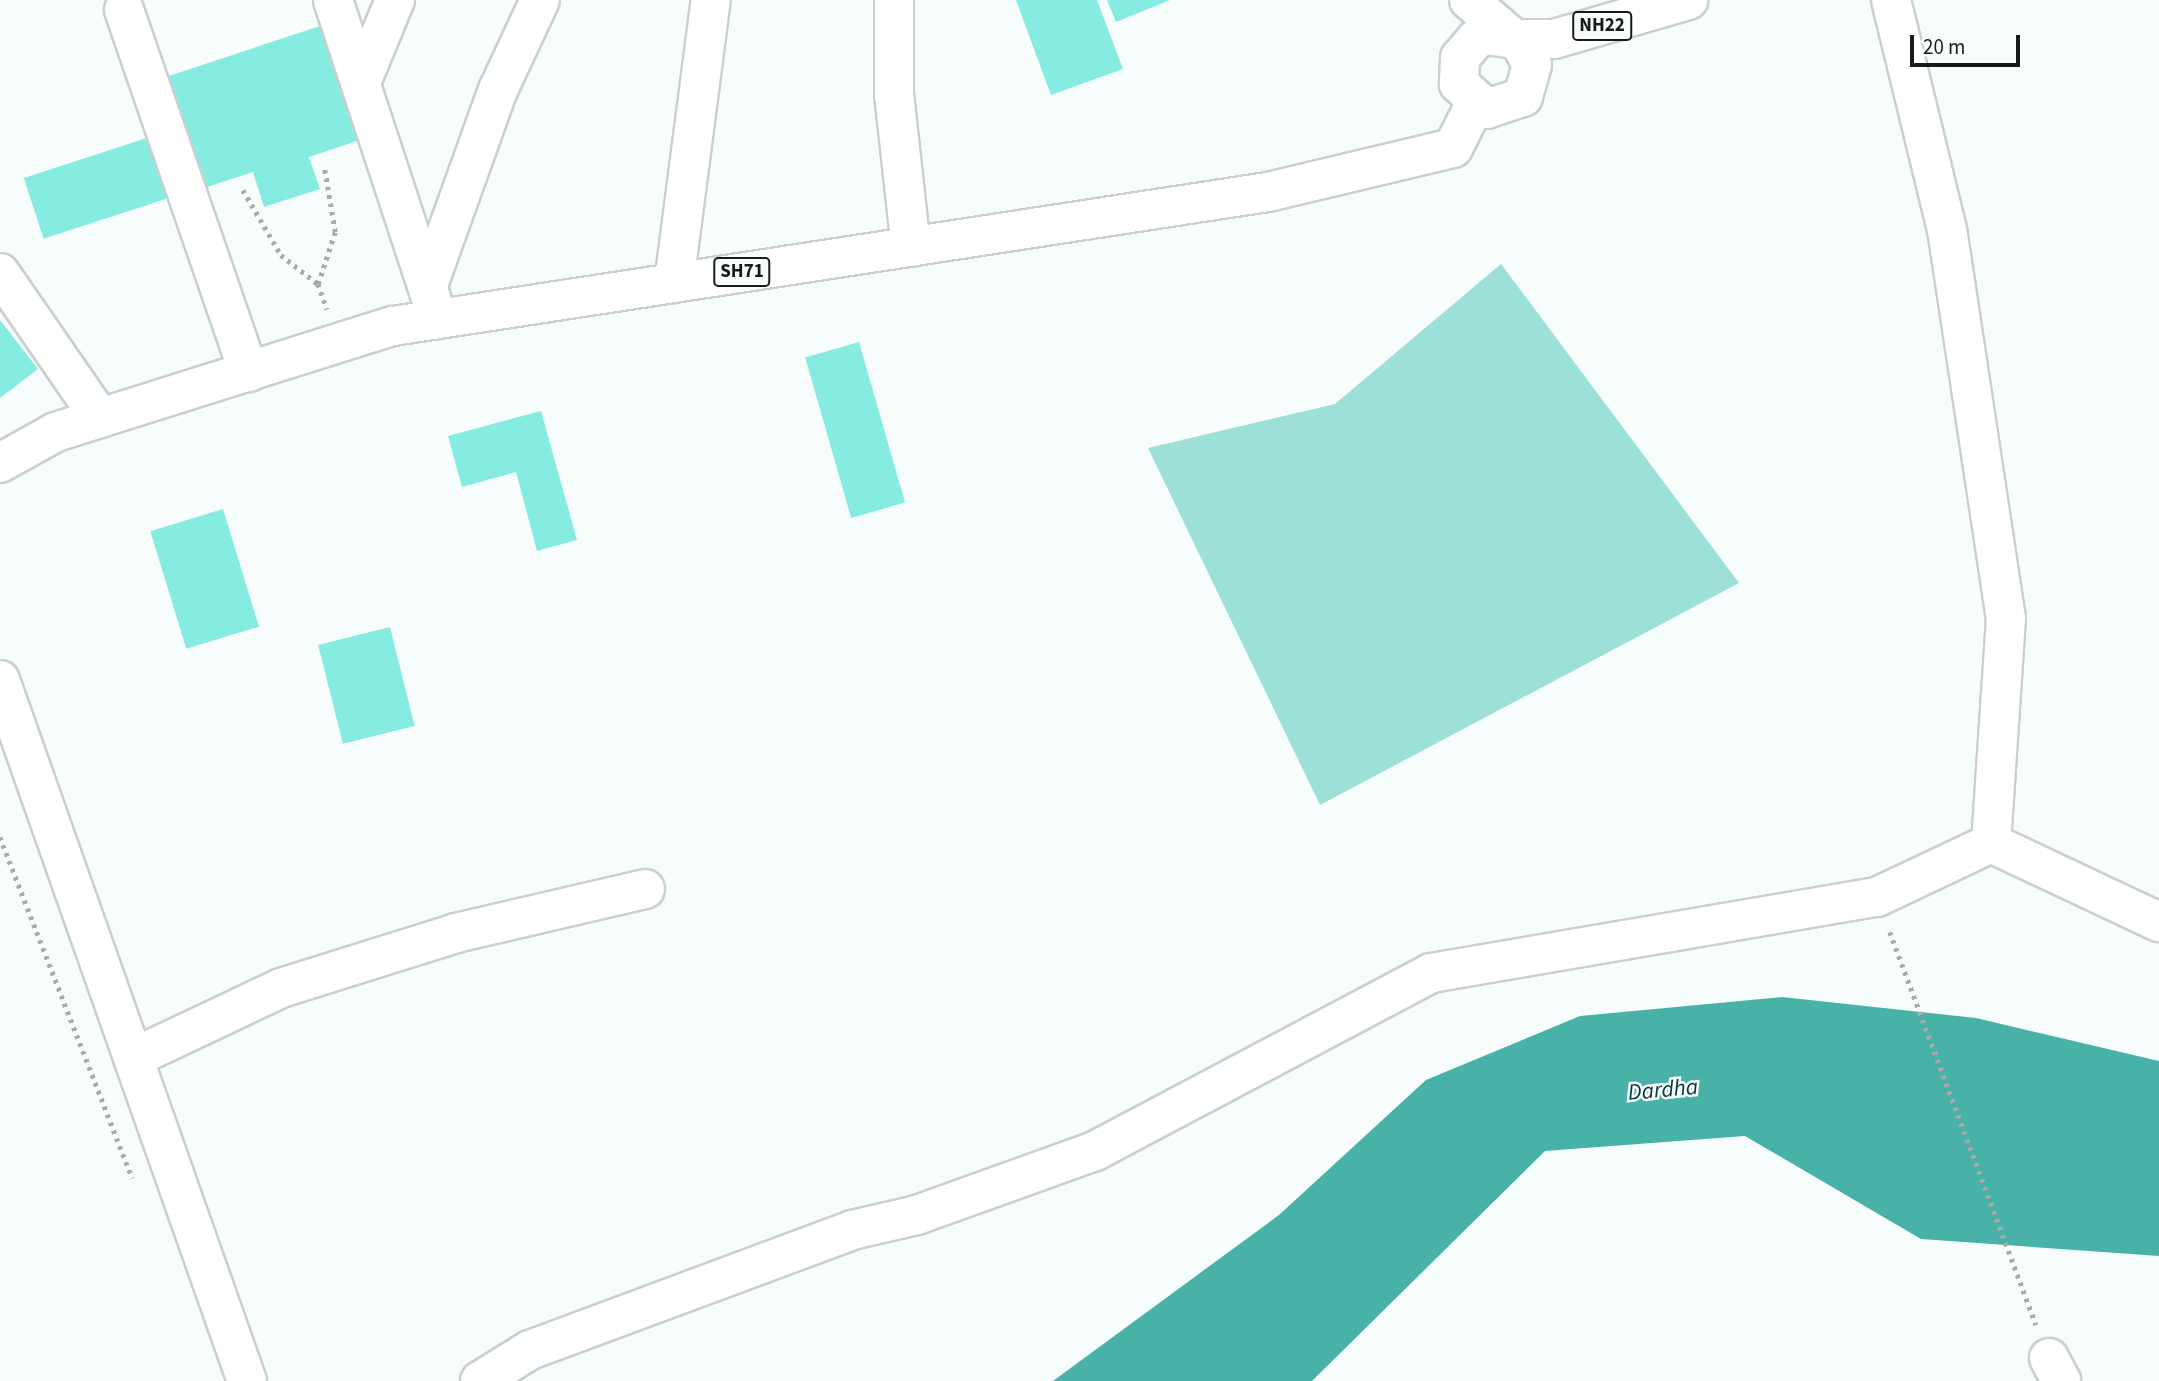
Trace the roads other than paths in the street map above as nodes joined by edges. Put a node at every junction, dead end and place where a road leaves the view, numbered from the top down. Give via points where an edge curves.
1 (333, 0) edge
2 (395, 0) edge
3 (540, 0) edge
4 (711, 0) edge
5 (894, 0) edge
6 (1469, 0) edge
7 (1688, 0) edge
8 (1891, 0) edge
9 (124, 10) dead end
10 (1514, 39) junction
11 (362, 80) junction
12 (1475, 104) junction
13 (911, 247) junction
14 (0, 272) edge
15 (674, 283) junction
16 (433, 302) junction
17 (249, 372) junction
18 (100, 418) junction
19 (0, 463) edge
20 (0, 680) edge
21 (1991, 844) junction
22 (645, 889) dead end
23 (2159, 922) edge
24 (133, 1058) junction
25 (247, 1381) edge
26 (480, 1381) edge

1 - 11 street
2 - 11 street
3 - 16 street via 498,90
4 - 15 street
5 - 13 street via 894,94
6 - 10 street
7 - 10 street, NH22 via 1554,39
8 - 21 street via 1947,229 2006,618
9 - 17 street
10 - 12 street via 1476,39 1460,58 1459,84
10 - 12 street via 1532,65 1529,88 1512,105
11 - 16 street
12 - 13 street, SH71 via 1453,148 1268,192
13 - 15 street, SH71
14 - 18 street
15 - 16 street, SH71
16 - 17 street, SH71 via 393,326
17 - 18 street, SH71
18 - 19 street, SH71 via 56,432
20 - 24 street
21 - 23 street
21 - 26 street via 1877,897 1431,973 1095,1151 917,1215 852,1230 530,1350
22 - 24 street via 456,933 281,988
24 - 25 street

